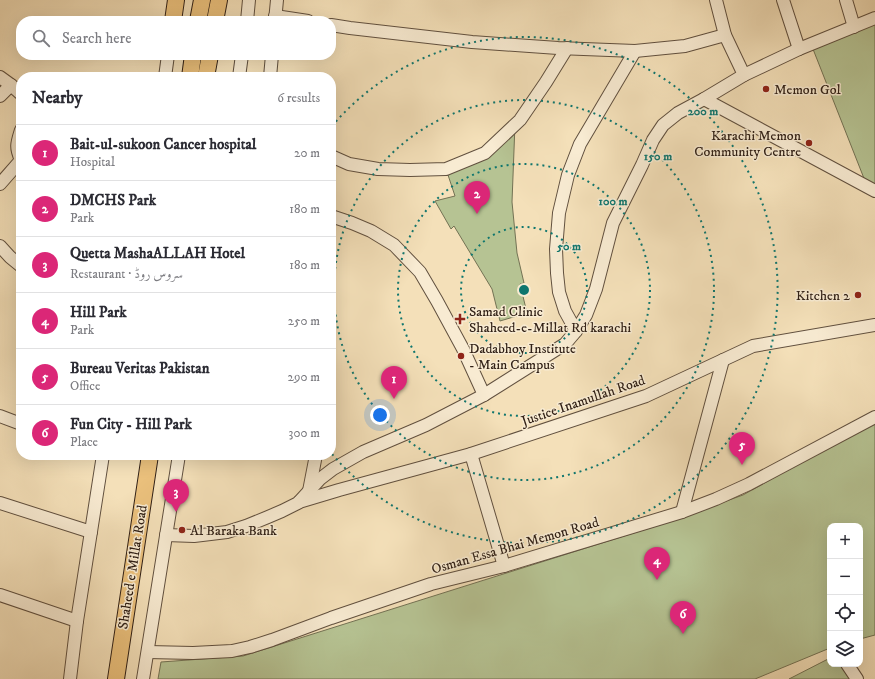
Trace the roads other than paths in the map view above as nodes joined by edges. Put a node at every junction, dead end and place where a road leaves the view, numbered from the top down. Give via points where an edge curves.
1 (176, 0) edge
2 (219, 0) edge
3 (250, 0) edge
4 (277, 0) edge
5 (716, 0) edge
6 (783, 0) edge
7 (846, 0) edge
8 (174, 16) edge
9 (217, 16) edge
10 (248, 16) edge
11 (275, 16) edge
12 (875, 18) edge
13 (336, 26) edge
14 (854, 27) junction
15 (725, 35) junction
16 (567, 48) junction
17 (798, 49) junction
18 (635, 51) junction
19 (167, 60) edge
20 (192, 60) edge
21 (209, 60) edge
22 (241, 60) edge
23 (272, 60) edge
24 (166, 72) edge
25 (191, 72) edge
26 (207, 72) edge
27 (240, 72) edge
28 (270, 72) edge
29 (744, 76) junction
30 (0, 77) edge
31 (11, 85) junction
32 (16, 90) edge
33 (0, 96) edge
34 (704, 99) junction
35 (336, 158) edge
36 (16, 166) edge
37 (0, 184) edge
38 (875, 191) edge
39 (336, 218) edge
40 (0, 246) edge
41 (16, 262) edge
42 (875, 325) edge
43 (576, 331) junction
44 (723, 360) junction
45 (484, 395) junction
46 (0, 416) edge
47 (875, 417) edge
48 (16, 422) edge
49 (471, 454) junction
50 (102, 460) edge
51 (137, 460) edge
52 (149, 460) edge
53 (178, 460) edge
54 (315, 460) edge
55 (333, 469) junction
56 (339, 490) junction
57 (308, 491) junction
58 (0, 503) edge
59 (298, 503) junction
60 (682, 512) junction
61 (90, 532) junction
62 (166, 535) junction
63 (504, 566) junction
64 (0, 595) edge
65 (77, 621) junction
66 (148, 652) junction
67 (849, 667) edge
68 (144, 674) edge
69 (72, 676) edge
70 (108, 679) edge
71 (116, 679) edge
72 (135, 679) edge
73 (857, 679) edge

1 - 8 main road
2 - 9 main road
3 - 10 street
4 - 11 street
5 - 15 street
6 - 17 street
7 - 14 street
12 - 14 street
13 - 16 street via 472,42
14 - 17 street
15 - 18 street via 685,46
15 - 29 street
16 - 18 street
16 - 35 street via 520,120 485,154 446,169 410,170 378,169 350,164
17 - 29 street
18 - 43 street via 580,144 568,175 559,214 556,249 559,292 565,311
19 - 24 street
20 - 25 main road
21 - 26 main road
22 - 27 street
23 - 28 street
29 - 34 street
30 - 31 street
31 - 32 street
31 - 33 street
34 - 38 street
34 - 43 street via 678,113 663,125 653,140 613,223 596,289 586,315
36 - 37 street
39 - 45 street via 371,231 394,246 420,272 463,349
40 - 41 street
42 - 44 street, Justice Inamullah Road via 753,346
43 - 45 street via 565,344
44 - 49 street, Justice Inamullah Road via 646,396
44 - 60 street
45 - 55 street via 426,425 363,452
46 - 48 street
47 - 60 street, Osman Essa Bhai Memon Road via 749,484
49 - 56 street, Justice Inamullah Road
49 - 63 street
50 - 61 street
51 - 70 main road, Shaheed e Millat Road
52 - 71 main road, Shaheed e Millat Road
53 - 62 street
54 - 57 street
55 - 56 street via 332,479
55 - 57 street
56 - 59 street, Justice Inamullah Road
57 - 59 street
58 - 61 street
59 - 62 street, Justice Inamullah Road via 227,532 194,536
60 - 63 street, Osman Essa Bhai Memon Road
61 - 65 street
62 - 66 street
63 - 66 street, Osman Essa Bhai Memon Road via 431,584 250,647 232,651
64 - 65 street
65 - 69 street
66 - 68 street
67 - 73 street
68 - 72 street

